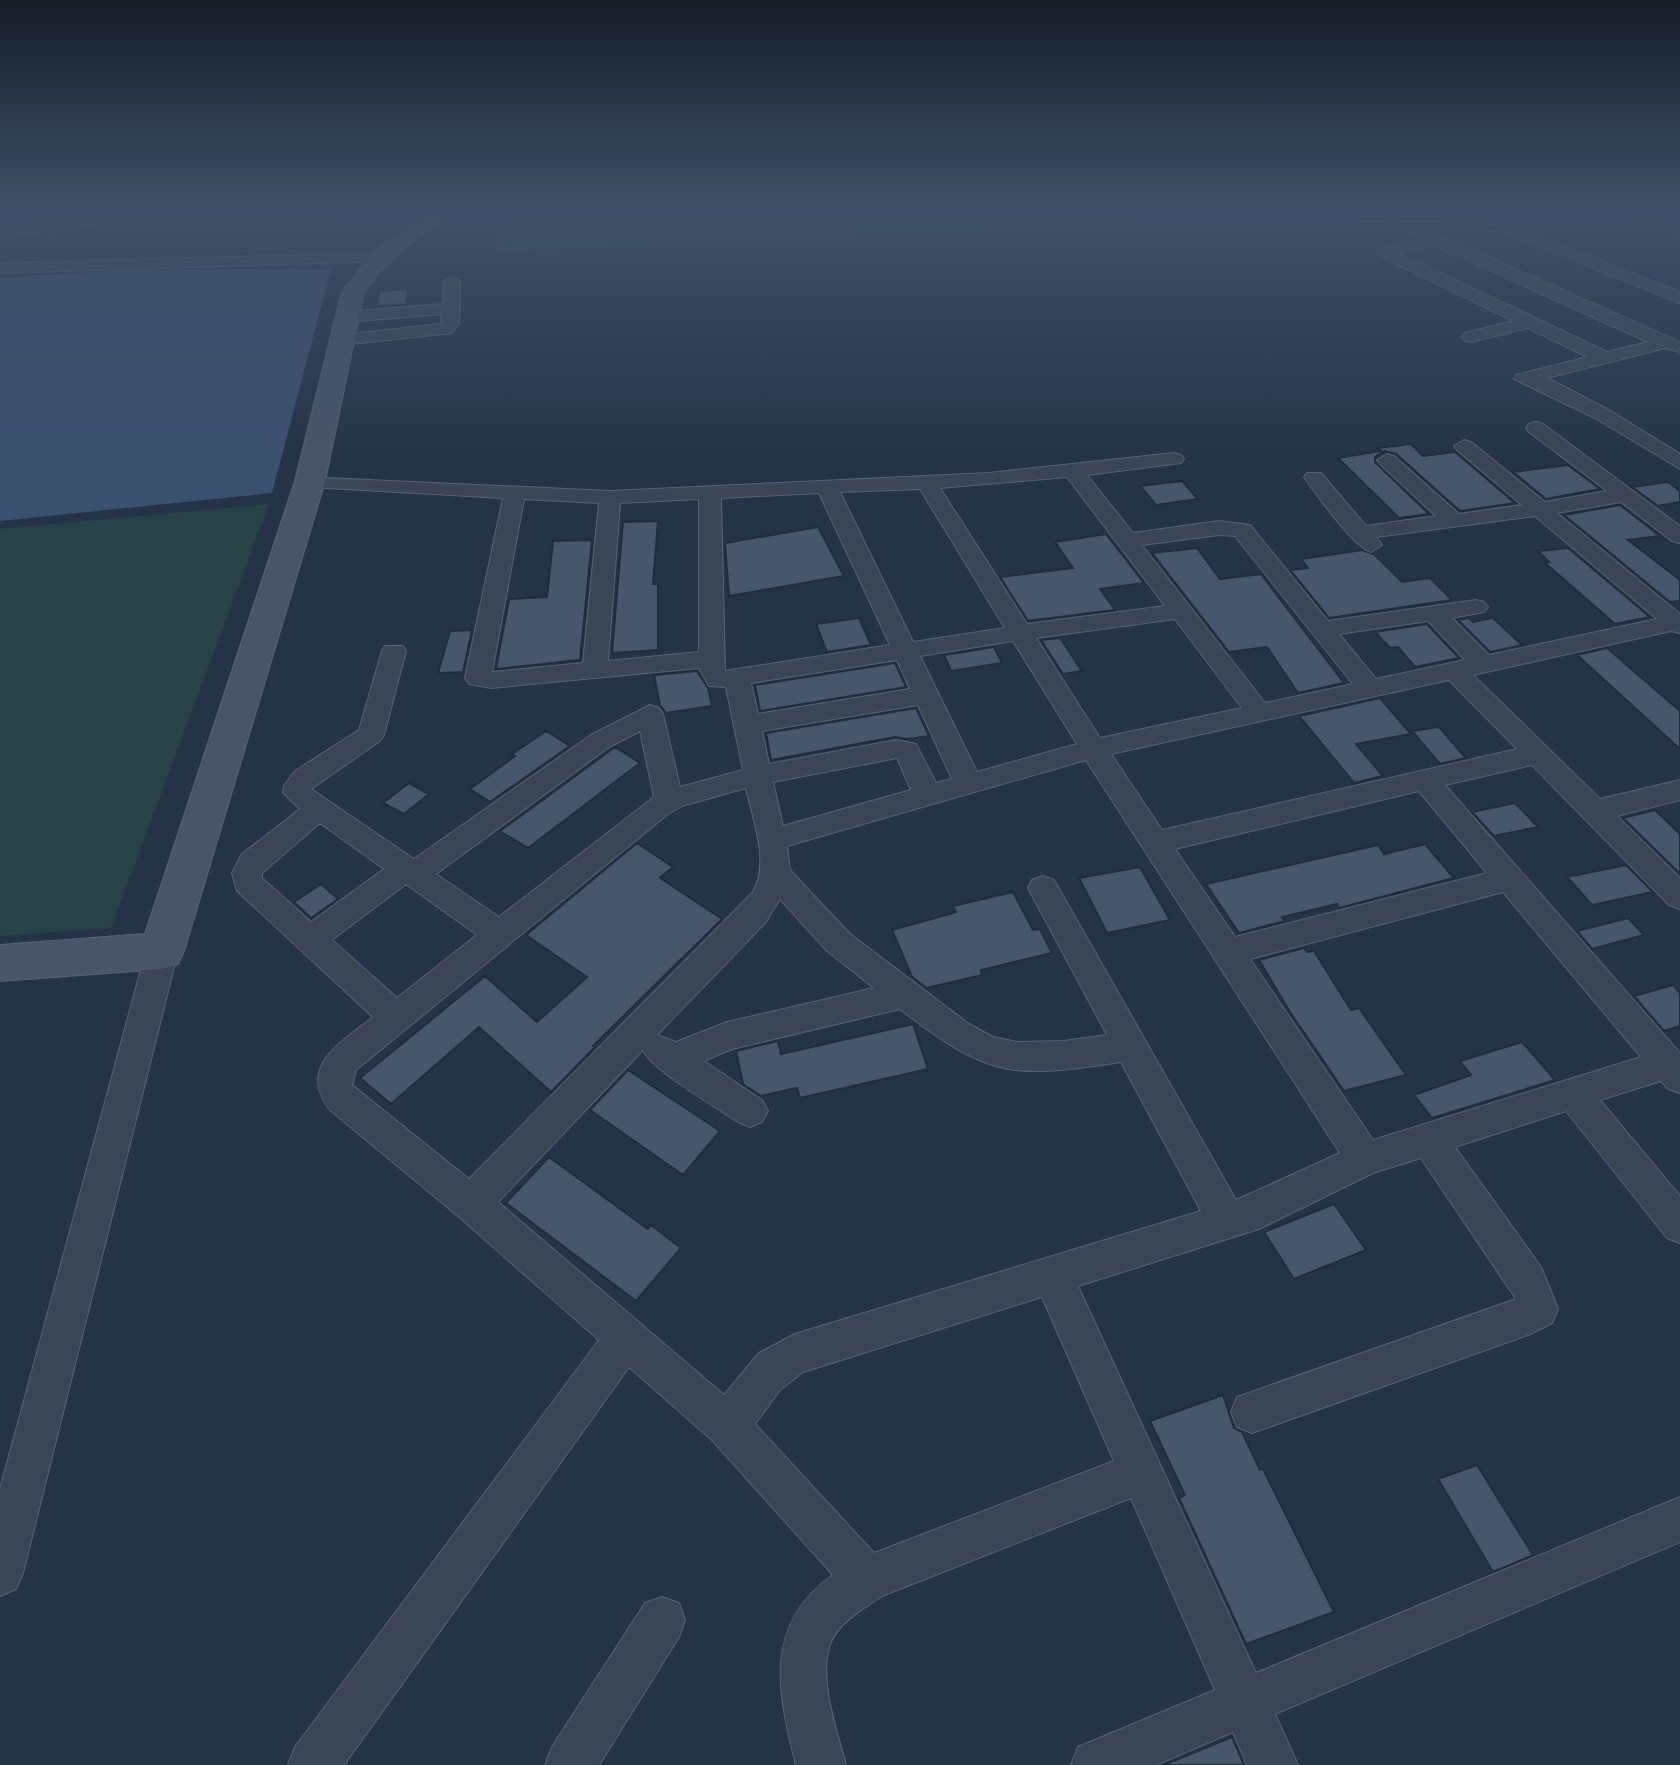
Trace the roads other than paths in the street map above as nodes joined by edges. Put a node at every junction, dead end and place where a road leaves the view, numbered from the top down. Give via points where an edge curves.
1 (353, 292) edge
2 (452, 292) edge
3 (1466, 292) edge
4 (1560, 292) edge
5 (1566, 292) edge
6 (1529, 323) junction
7 (345, 328) junction
8 (1471, 337) dead end
9 (1671, 339) edge
10 (1604, 358) junction
11 (1536, 428) dead end
12 (1680, 439) edge
13 (1652, 444) junction
14 (1464, 446) dead end
15 (1174, 459) dead end
16 (1387, 460) dead end
17 (1680, 463) edge
18 (1073, 470) junction
19 (1314, 477) dead end
20 (310, 481) junction
21 (926, 482) junction
22 (827, 488) junction
23 (515, 491) junction
24 (710, 494) junction
25 (1623, 495) junction
26 (610, 497) junction
27 (1543, 509) junction
28 (1454, 521) junction
29 (1680, 536) edge
30 (1127, 540) junction
31 (1476, 607) dead end
32 (1181, 611) junction
33 (1433, 612) junction
34 (1679, 624) edge
35 (1323, 629) junction
36 (1019, 633) junction
37 (394, 651) dead end
38 (905, 651) junction
39 (1484, 665) junction
40 (724, 669) junction
41 (1455, 671) junction
42 (595, 672) junction
43 (1371, 690) junction
44 (926, 695) junction
45 (1260, 714) junction
46 (747, 725) junction
47 (1093, 749) junction
48 (1538, 754) junction
49 (759, 775) junction
50 (1424, 779) junction
51 (968, 783) junction
52 (1680, 790) edge
53 (927, 795) junction
54 (669, 801) junction
55 (318, 810) junction
56 (1595, 811) junction
57 (771, 840) junction
58 (1154, 843) junction
59 (409, 872) junction
60 (776, 875) junction
61 (1509, 879) junction
62 (1043, 888) dead end
63 (1680, 897) edge
64 (500, 934) junction
65 (310, 940) junction
66 (162, 951) junction
67 (1230, 951) junction
68 (0, 963) edge
69 (906, 994) junction
70 (396, 1018) junction
71 (637, 1034) junction
72 (1130, 1046) junction
73 (673, 1059) junction
74 (1674, 1071) edge
75 (1573, 1093) junction
76 (750, 1111) dead end
77 (1429, 1139) junction
78 (1365, 1159) junction
79 (471, 1203) junction
80 (1227, 1221) junction
81 (1680, 1225) edge
82 (1052, 1274) junction
83 (625, 1338) junction
84 (1252, 1412) dead end
85 (728, 1426) junction
86 (1142, 1472) junction
87 (1680, 1519) edge
88 (0, 1573) edge
89 (867, 1579) junction
90 (662, 1620) dead end
91 (1244, 1703) junction
92 (313, 1765) edge
93 (570, 1765) edge
94 (821, 1765) edge
95 (1096, 1765) edge
96 (1273, 1765) edge

1 - 7 main road
2 - 7 street via 446,329
3 - 6 street
4 - 9 street
5 - 9 street
6 - 8 street
6 - 10 street
7 - 20 main road
9 - 10 street
10 - 13 street via 1525,378
11 - 25 street
12 - 13 street
13 - 17 street
14 - 27 street
15 - 18 street
16 - 28 street
18 - 21 street
18 - 30 street
19 - 28 street via 1366,539
20 - 23 street
20 - 66 main road
21 - 22 street
21 - 36 street
22 - 24 street
22 - 38 street
23 - 26 street
23 - 42 street via 478,678
24 - 26 street
24 - 40 street
25 - 27 street
25 - 29 street
26 - 42 street
27 - 28 street
27 - 34 street
30 - 32 street
30 - 35 street via 1242,530
31 - 33 street
32 - 36 street
32 - 45 street
33 - 35 street
33 - 39 street
34 - 39 street
35 - 43 street
36 - 38 street
36 - 47 street
37 - 55 street via 371,735 298,786 297,793
38 - 40 street
38 - 44 street
39 - 41 street
40 - 42 street
40 - 46 street
41 - 43 street
41 - 48 street
43 - 45 street
44 - 46 street
44 - 51 street
45 - 47 street
46 - 49 street
47 - 51 street
47 - 58 street
48 - 50 street
48 - 56 street
49 - 53 street via 896,749 910,756
49 - 54 street
49 - 57 street
50 - 58 street
50 - 61 street
51 - 53 street
52 - 56 street
53 - 57 street
54 - 59 street via 650,714 600,741
54 - 64 street
55 - 59 street
55 - 65 street via 266,848 247,873 248,883
56 - 63 street
57 - 60 street
58 - 67 street
59 - 64 street
59 - 65 street
60 - 69 street via 838,942
60 - 71 street via 754,914
61 - 67 street
61 - 74 street
62 - 72 street
64 - 70 street
65 - 70 street
66 - 68 main road
66 - 88 street
67 - 78 street
69 - 72 street via 986,1050 1017,1057 1063,1056
69 - 73 street via 727,1036
70 - 79 street via 344,1060 334,1089
71 - 73 street
71 - 79 street
72 - 80 street
73 - 76 street
74 - 75 street
75 - 77 street
75 - 81 street
77 - 78 street
77 - 84 street via 1527,1281 1538,1309
78 - 80 street via 1286,1199
79 - 83 street
80 - 82 street
82 - 85 street via 778,1361
82 - 86 street
83 - 85 street
83 - 92 street
85 - 89 street
86 - 89 street
86 - 91 street
87 - 91 street
89 - 94 street via 832,1604 812,1629 804,1662 807,1709
90 - 93 street
91 - 95 street
91 - 96 street

